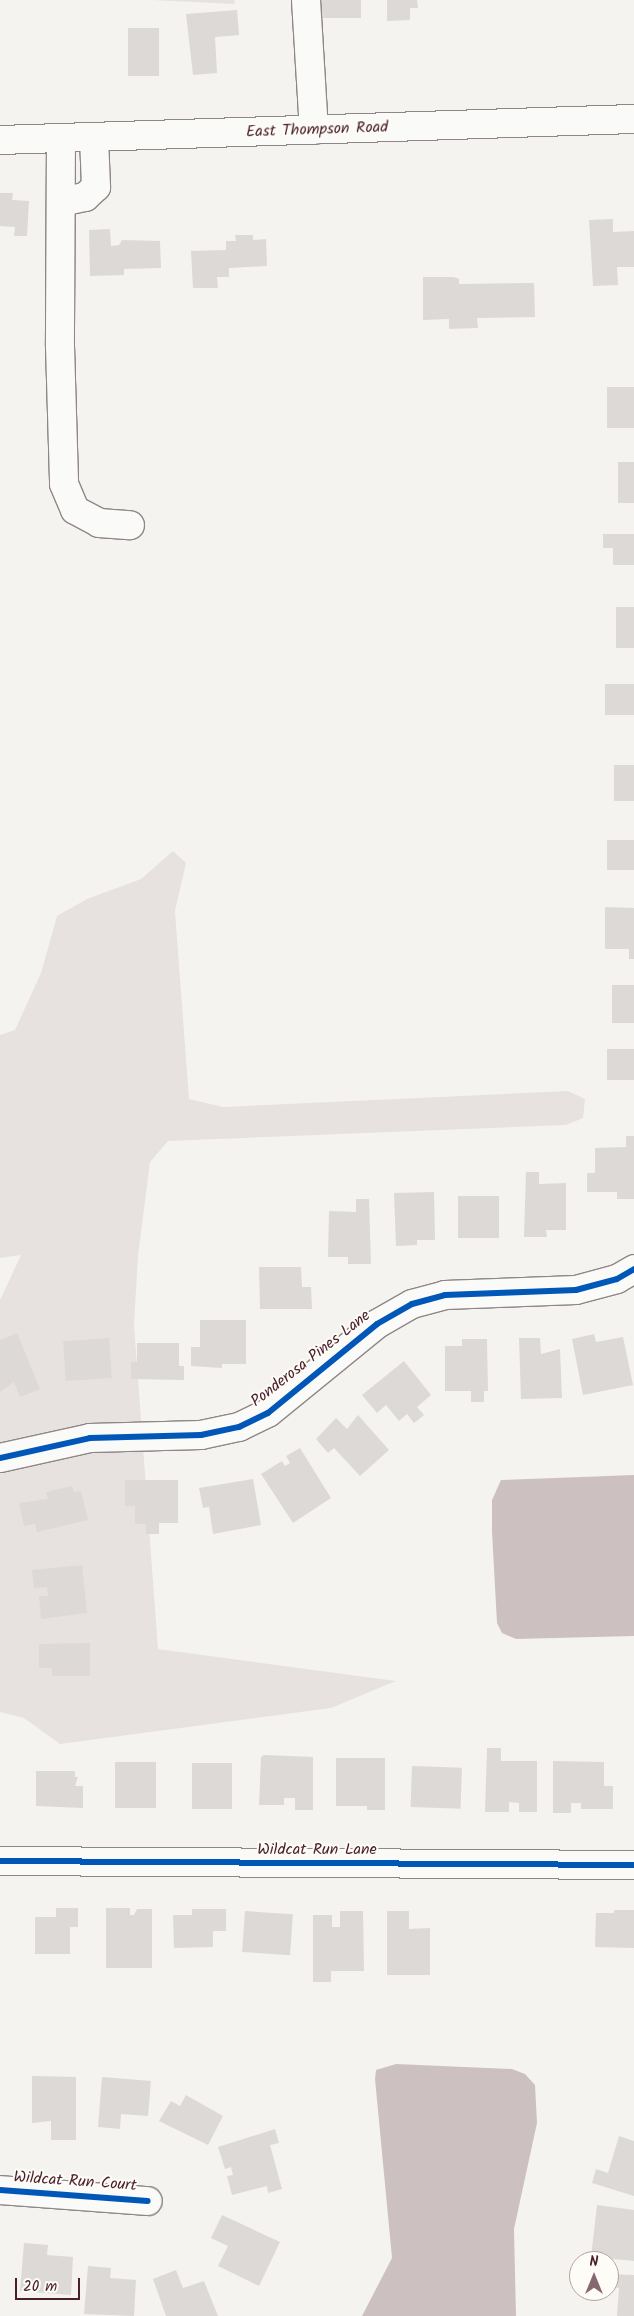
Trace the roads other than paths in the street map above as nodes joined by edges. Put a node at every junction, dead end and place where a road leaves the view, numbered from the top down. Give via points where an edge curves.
1 (306, 0) edge
2 (634, 119) edge
3 (314, 130) junction
4 (94, 137) junction
5 (61, 138) junction
6 (0, 140) edge
7 (61, 202) junction
8 (130, 525) dead end
9 (634, 1269) edge
10 (0, 1458) edge
11 (0, 1861) edge
12 (634, 1865) edge
13 (0, 2190) edge
14 (148, 2201) dead end

1 - 3 street
2 - 3 street, East Thompson Road
3 - 4 street, East Thompson Road
4 - 5 street, East Thompson Road
4 - 7 street via 96,187 85,197
5 - 6 street, East Thompson Road
5 - 7 street
7 - 8 street via 60,346 64,484 75,510 100,523
9 - 10 street, Ponderosa Pines Lane via 617,1279 576,1290 445,1295 412,1304 377,1324 268,1413 239,1427 201,1435 90,1438
11 - 12 street, Wildcat Run Lane
13 - 14 street, Wildcat Run Court

